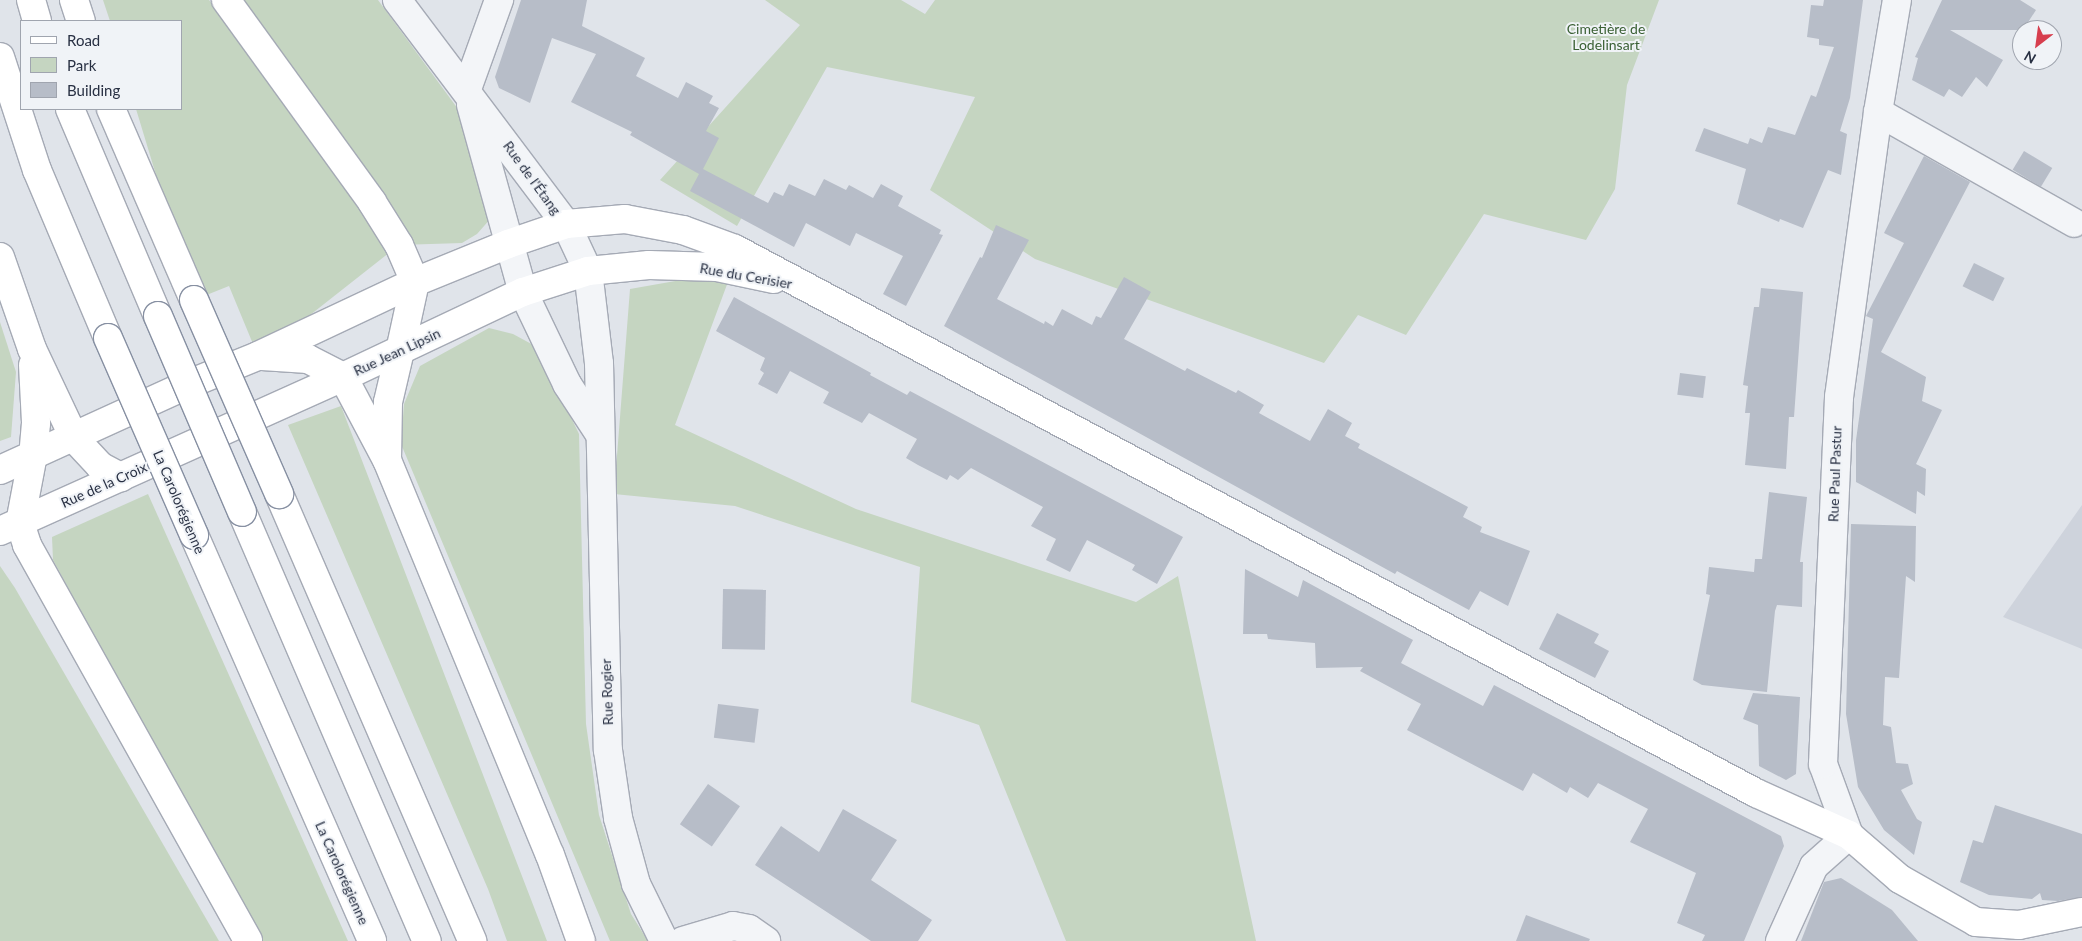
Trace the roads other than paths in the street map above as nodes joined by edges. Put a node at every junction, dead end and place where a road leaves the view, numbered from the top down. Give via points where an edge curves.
1 (31, 0) edge
2 (74, 0) edge
3 (226, 0) edge
4 (397, 0) edge
5 (499, 0) edge
6 (1897, 0) edge
7 (38, 20) edge
8 (81, 20) edge
9 (0, 57) edge
10 (467, 90) junction
11 (70, 110) edge
12 (111, 110) edge
13 (1878, 112) junction
14 (2074, 223) dead end
15 (566, 224) junction
16 (508, 244) junction
17 (0, 257) edge
18 (588, 271) junction
19 (415, 282) junction
20 (803, 286) junction
21 (523, 292) junction
22 (32, 349) junction
23 (400, 351) junction
24 (258, 356) junction
25 (343, 377) junction
26 (599, 433) junction
27 (208, 437) joint
28 (74, 438) junction
29 (33, 455) junction
30 (387, 460) junction
31 (0, 470) edge
32 (121, 477) junction
33 (10, 527) edge
34 (1849, 835) junction
35 (2082, 912) edge
36 (1979, 932) edge
37 (248, 941) edge
38 (372, 941) edge
39 (427, 941) edge
40 (472, 941) edge
41 (581, 941) edge
42 (664, 941) edge
43 (683, 941) edge
44 (766, 941) edge
45 (1780, 941) edge

1 - 7 main road
2 - 8 main road
3 - 19 main road via 372,202 399,245
4 - 10 street, Rue de l'Étang
5 - 10 street
6 - 13 street, Rue Paul Pastur
9 - 38 main road, La Carolorégienne, bridge via 37,170
10 - 15 street, Rue de l'Étang
10 - 16 street, Rue de l'Étang
11 - 39 main road, bridge
12 - 40 main road, bridge
13 - 14 street
13 - 34 street, Rue Paul Pastur via 1838,397 1823,748 1823,764
15 - 16 main road
15 - 18 street, Rue de l'Étang
15 - 20 main road, Rue du Cerisier via 625,219 683,230 735,249
16 - 19 main road
16 - 21 street, Rue de l'Étang
17 - 22 main road
18 - 20 main road, Rue du Cerisier via 649,265 717,268
18 - 21 main road, Rue Jean Lipsin
18 - 26 street, Rue Rogier via 599,363
19 - 23 main road
19 - 24 main road
20 - 34 main road via 1756,792
21 - 23 main road, Rue Jean Lipsin
21 - 26 street via 567,384
22 - 28 main road
22 - 29 main road via 36,424
23 - 25 main road, Rue Jean Lipsin
23 - 30 main road via 388,402
24 - 25 main road via 308,359
24 - 28 main road via 184,386
25 - 27 main road, Rue Jean Lipsin
25 - 30 main road
26 - 42 street, Rue Rogier via 608,750 618,818 636,884
27 - 32 main road, Rue de la Croix
28 - 29 main road
28 - 32 main road via 100,466
29 - 31 main road
29 - 33 main road
30 - 41 main road via 550,855
32 - 33 main road, Rue de la Croix
33 - 37 main road via 27,545
34 - 36 main road via 1900,879
34 - 45 street via 1814,866
35 - 36 main road
43 - 44 street via 733,926 748,929

